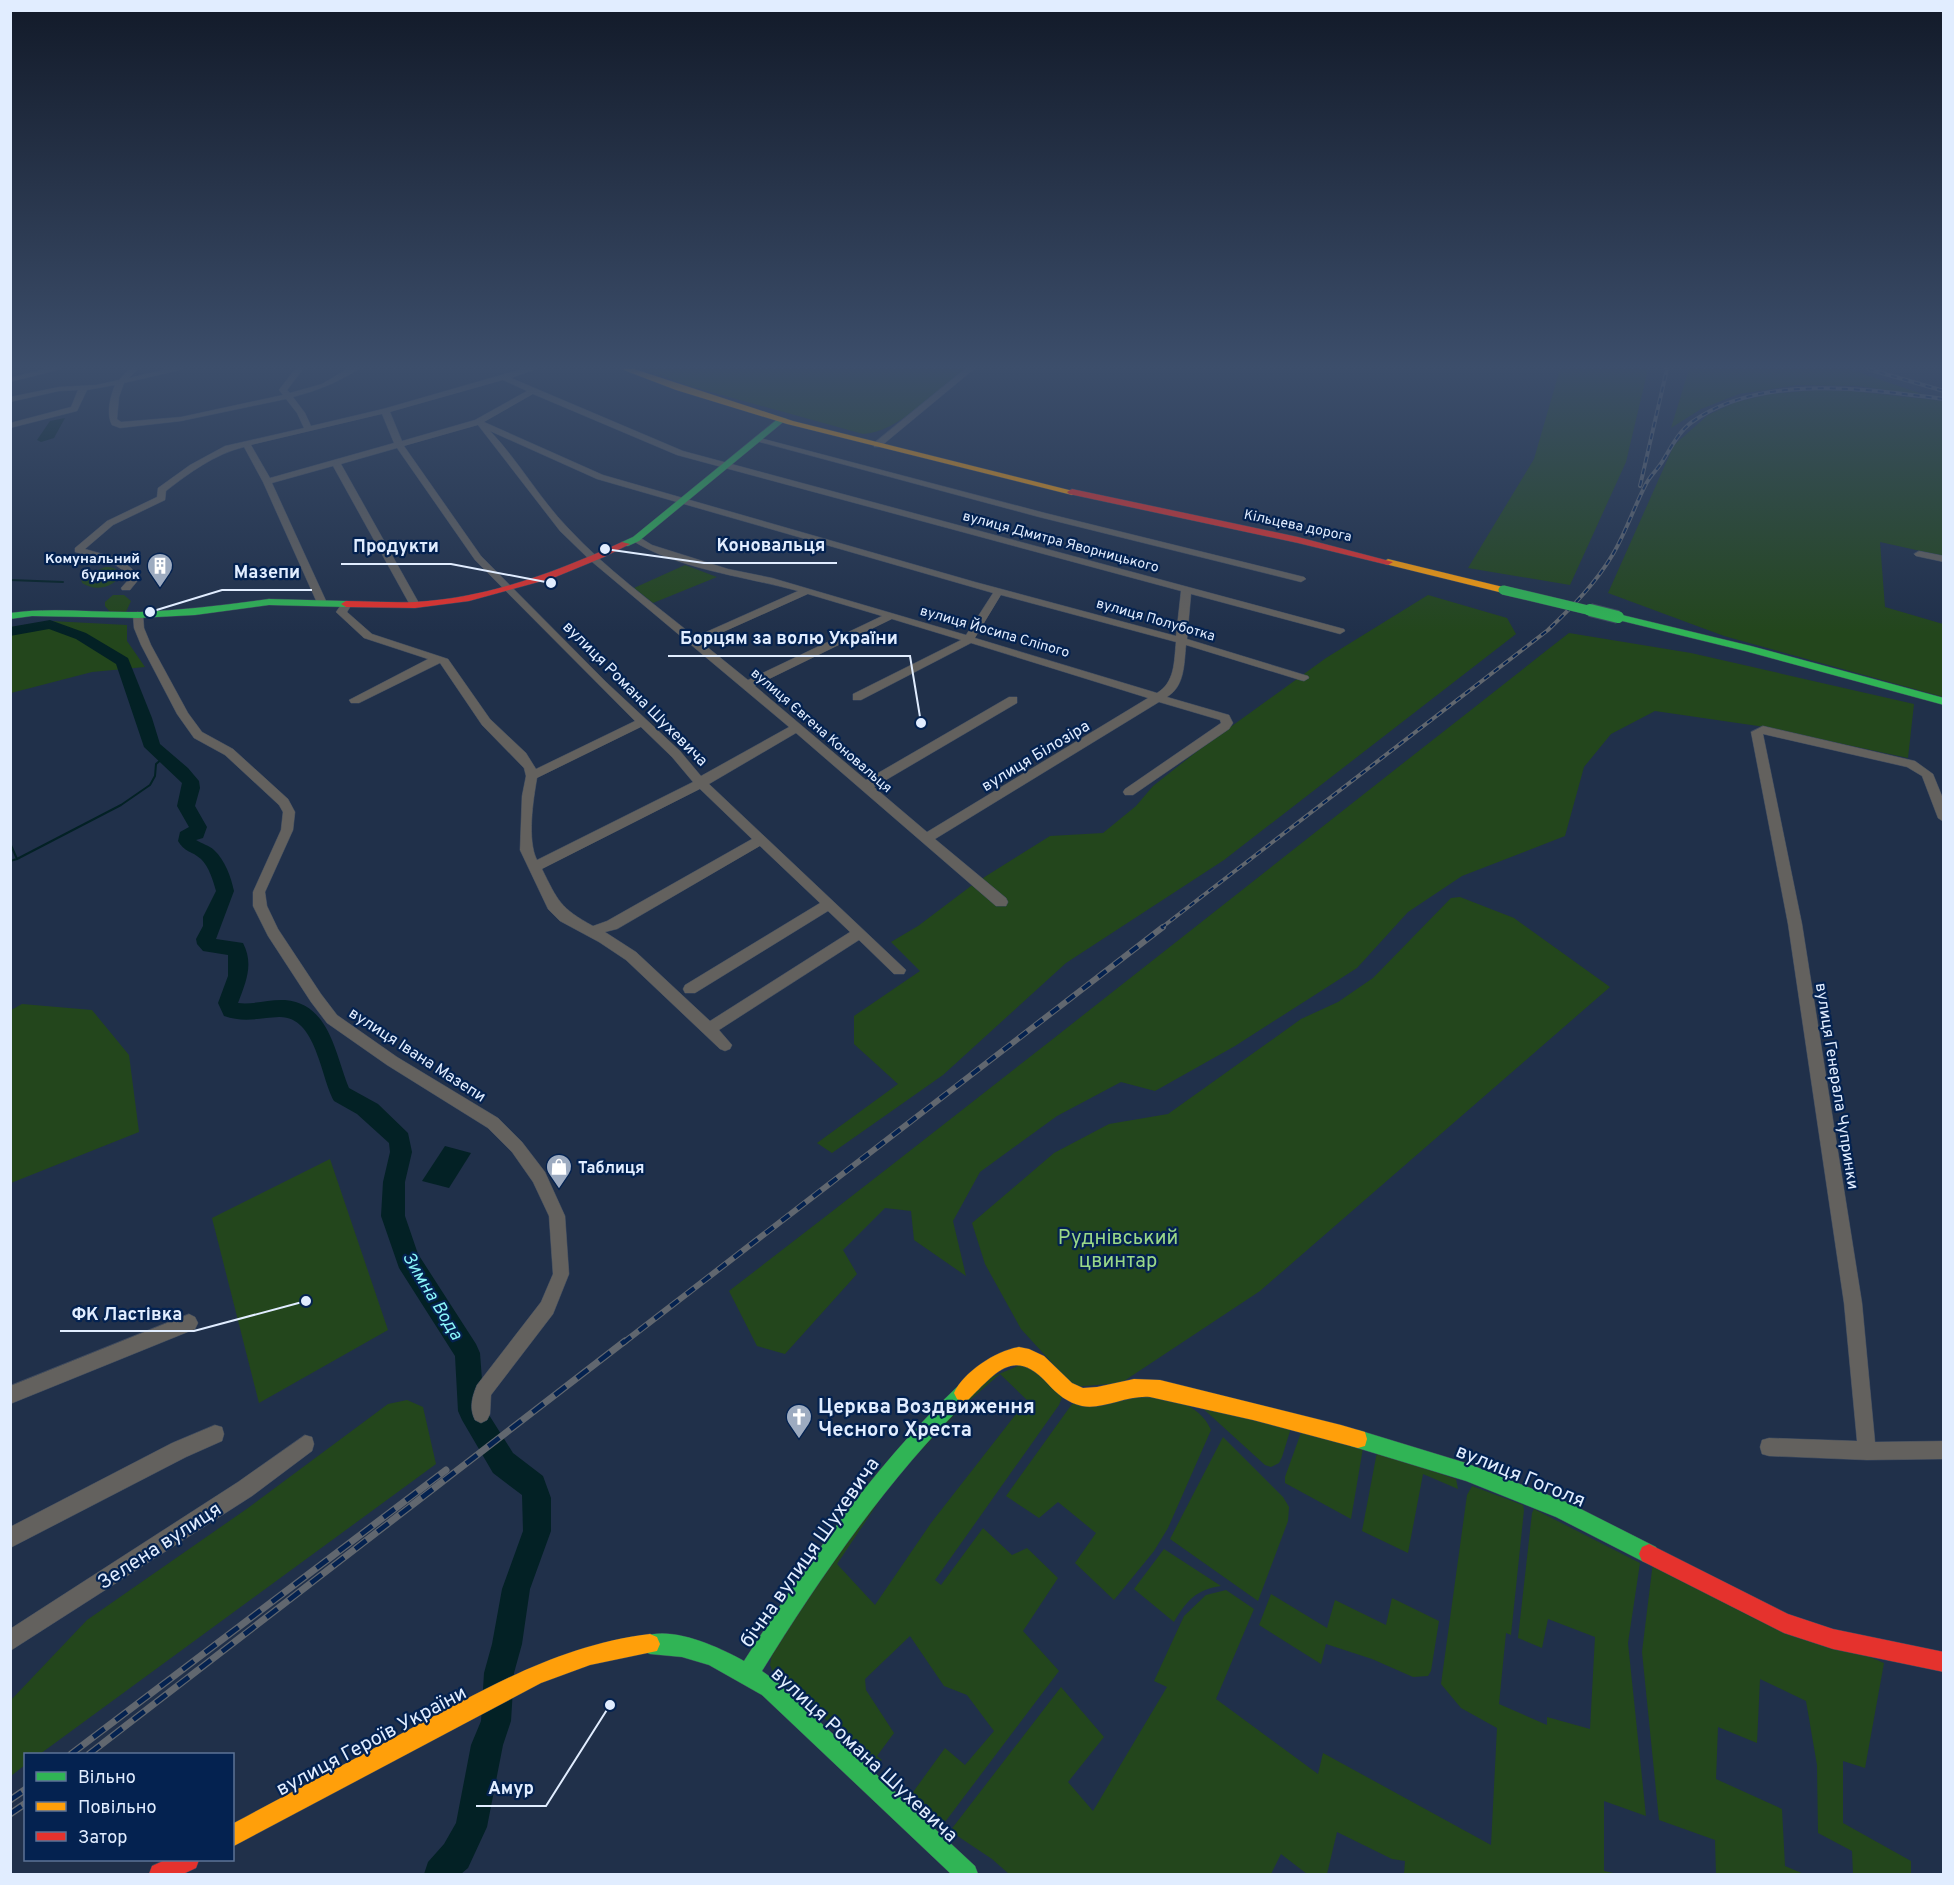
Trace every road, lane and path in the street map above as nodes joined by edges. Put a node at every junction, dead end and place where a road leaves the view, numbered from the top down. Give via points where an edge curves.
1 (208, 457) edge
2 (254, 457) edge
3 (356, 457) edge
4 (408, 457) edge
5 (509, 457) edge
6 (556, 457) edge
7 (696, 457) edge
8 (738, 457) edge
9 (826, 457) edge
10 (929, 457) edge
11 (336, 463) junction
12 (728, 465) junction
13 (267, 482) junction
14 (684, 501) junction
15 (636, 539) junction
16 (1919, 554) dead end
17 (594, 559) junction
18 (1944, 559) edge
19 (1301, 579) dead end
20 (126, 588) dead end
21 (510, 589) junction
22 (807, 591) junction
23 (999, 591) junction
24 (1186, 591) junction
25 (322, 603) junction
26 (347, 604) junction
27 (416, 605) junction
28 (138, 615) junction
29 (10, 616) edge
30 (890, 616) junction
31 (1340, 631) dead end
32 (968, 641) junction
33 (1183, 641) junction
34 (694, 642) junction
35 (438, 659) junction
36 (1304, 678) dead end
37 (747, 685) junction
38 (857, 697) dead end
39 (1162, 697) junction
40 (355, 700) dead end
41 (1013, 700) dead end
42 (1944, 702) edge
43 (643, 722) junction
44 (797, 728) junction
45 (532, 776) junction
46 (701, 783) junction
47 (864, 787) junction
48 (1129, 792) dead end
49 (1940, 800) edge
50 (1944, 818) edge
51 (762, 838) junction
52 (925, 839) junction
53 (533, 866) junction
54 (1001, 902) dead end
55 (829, 904) junction
56 (591, 932) junction
57 (860, 933) junction
58 (899, 970) dead end
59 (690, 989) dead end
60 (715, 1025) dead end
61 (725, 1045) dead end
62 (189, 1323) dead end
63 (1068, 1392) joint
64 (10, 1395) edge
65 (482, 1414) dead end
66 (215, 1434) dead end
67 (305, 1444) dead end
68 (1769, 1446) dead end
69 (1867, 1450) junction
70 (1944, 1450) edge
71 (10, 1538) edge
72 (10, 1641) edge
73 (1944, 1662) edge
74 (748, 1674) junction
75 (527, 1678) joint
76 (234, 1835) edge
77 (186, 1861) edge
78 (160, 1875) edge
79 (967, 1875) edge

1 - 20 street via 161,490 162,498 110,523 78,550 130,570 134,579
2 - 13 street
3 - 11 street
4 - 21 street, вулиця Романа Шухевича via 478,558
5 - 17 street, вулиця Євгена Коновальця via 564,529
6 - 14 street, вулиця Полуботка via 600,477
7 - 12 street, вулиця Дмитра Яворницького
8 - 12 main road
9 - 19 street, вулиця Дмитра Яворницького
10 - 42 main road, Кільцева дорога, bridge via 1747,648
11 - 13 street
11 - 27 street
12 - 14 main road
12 - 24 street, вулиця Дмитра Яворницького
13 - 25 street
14 - 15 main road
14 - 23 street, вулиця Полуботка
15 - 17 main road
15 - 22 street, вулиця Йосипа Сліпого via 648,547 726,572
16 - 18 street
17 - 21 main road
17 - 34 street, вулиця Євгена Коновальця
21 - 27 main road
21 - 43 street, вулиця Романа Шухевича
22 - 30 street, вулиця Йосипа Сліпого
22 - 34 street
23 - 32 street
23 - 33 street, вулиця Полуботка
24 - 31 street, вулиця Дмитра Яворницького
24 - 33 street
25 - 26 main road
25 - 28 main road via 269,602
26 - 27 main road
26 - 35 street via 341,612 368,636
28 - 29 main road
28 - 65 street, вулиця Івана Мазепи via 146,645 198,735 229,752 290,812 287,830 259,892 260,906 316,998 332,1019 493,1123 539,1177 557,1216 561,1274 547,1308 483,1390
30 - 32 street, вулиця Йосипа Сліпого
30 - 37 street
32 - 38 street
32 - 39 street, вулиця Йосипа Сліпого
33 - 36 street, вулиця Полуботка
33 - 39 street via 1175,684
34 - 37 street, вулиця Євгена Коновальця
35 - 40 street
35 - 45 street via 455,675 486,722 522,756
37 - 44 street, вулиця Євгена Коновальця
39 - 48 street, вулиця Йосипа Сліпого via 1222,716 1227,723
39 - 52 street, вулиця Білозіра
41 - 47 street
43 - 45 street
43 - 46 street, вулиця Романа Шухевича
44 - 46 street
44 - 47 street, вулиця Євгена Коновальця
45 - 53 street via 526,850
46 - 51 street, вулиця Романа Шухевича
46 - 53 street
47 - 52 street, вулиця Євгена Коновальця
49 - 50 street
49 - 69 street, вулиця Генерала Чупринки via 1927,774 1911,764 1758,730 1794,924 1853,1303
51 - 55 street, вулиця Романа Шухевича
51 - 56 street via 612,925
52 - 54 street, вулиця Євгена Коновальця
53 - 56 street via 553,905
55 - 57 street, вулиця Романа Шухевича
55 - 59 street
56 - 61 street via 631,956
57 - 58 street, вулиця Романа Шухевича
57 - 60 street
62 - 64 street
63 - 73 main road, вулиця Гоголя via 1084,1397 1140,1387 1180,1393 1302,1422 1466,1472 1562,1510 1784,1623 1833,1639
63 - 74 main road, бічна вулиця Шухевича via 1041,1364 1021,1355 1009,1357 961,1394 882,1479
66 - 71 street
67 - 72 street, Зелена вулиця via 245,1489
68 - 69 street
69 - 70 street
74 - 75 main road, вулиця Романа Шухевича via 724,1660 684,1647 655,1644 611,1649
74 - 79 main road, вулиця Романа Шухевича via 772,1691
75 - 76 main road, вулиця Героїв України
77 - 78 main road

